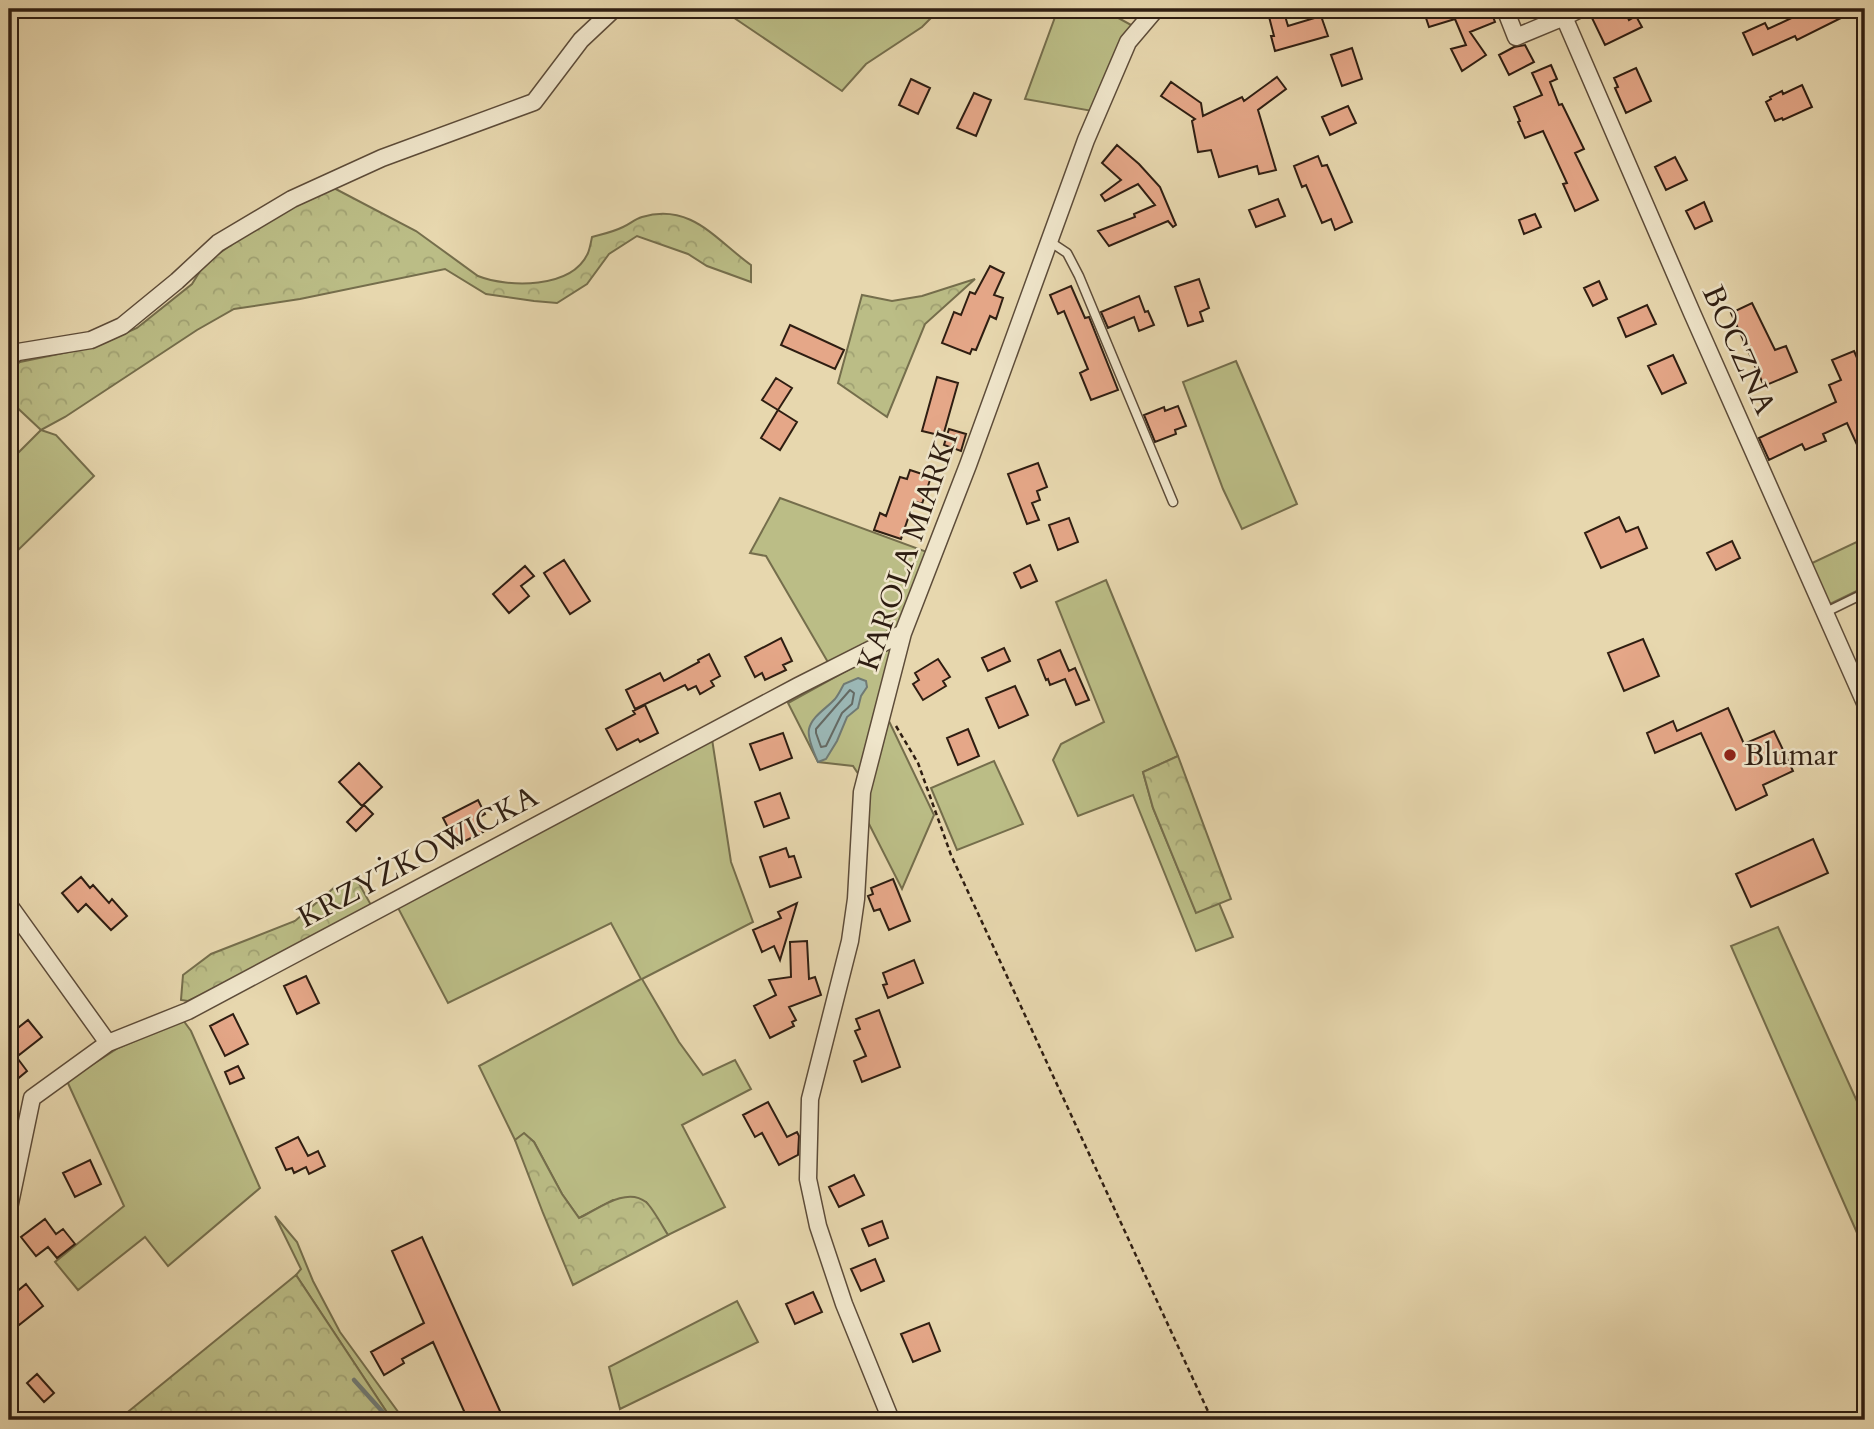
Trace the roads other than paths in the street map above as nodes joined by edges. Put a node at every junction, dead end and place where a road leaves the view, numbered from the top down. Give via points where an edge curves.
1 (614, 9) edge
2 (1156, 9) edge
3 (1505, 9) edge
4 (1580, 9) edge
5 (1564, 18) junction
6 (1049, 241) junction
7 (9, 357) edge
8 (1173, 502) dead end
9 (1865, 593) edge
10 (1824, 613) junction
11 (902, 633) junction
12 (1865, 704) edge
13 (9, 905) edge
14 (108, 1043) junction
15 (9, 1208) edge
16 (891, 1420) edge

1 - 7 street via 581,40 534,102 382,158 292,199 218,243 122,327 91,340
2 - 6 street, KAROLA MIARKI via 1128,42
3 - 5 street via 1516,37
4 - 5 street
5 - 10 street, BOCZNA
6 - 8 lane via 1068,253 1079,276
6 - 11 street, KAROLA MIARKI
9 - 10 lane
10 - 12 street, BOCZNA
11 - 14 street, KRZYŻKOWICKA via 188,1011
11 - 16 street, KAROLA MIARKI via 862,792 856,899 850,941 810,1099 807,1179 844,1304
13 - 14 street
14 - 15 street, KRZYŻKOWICKA via 32,1098

